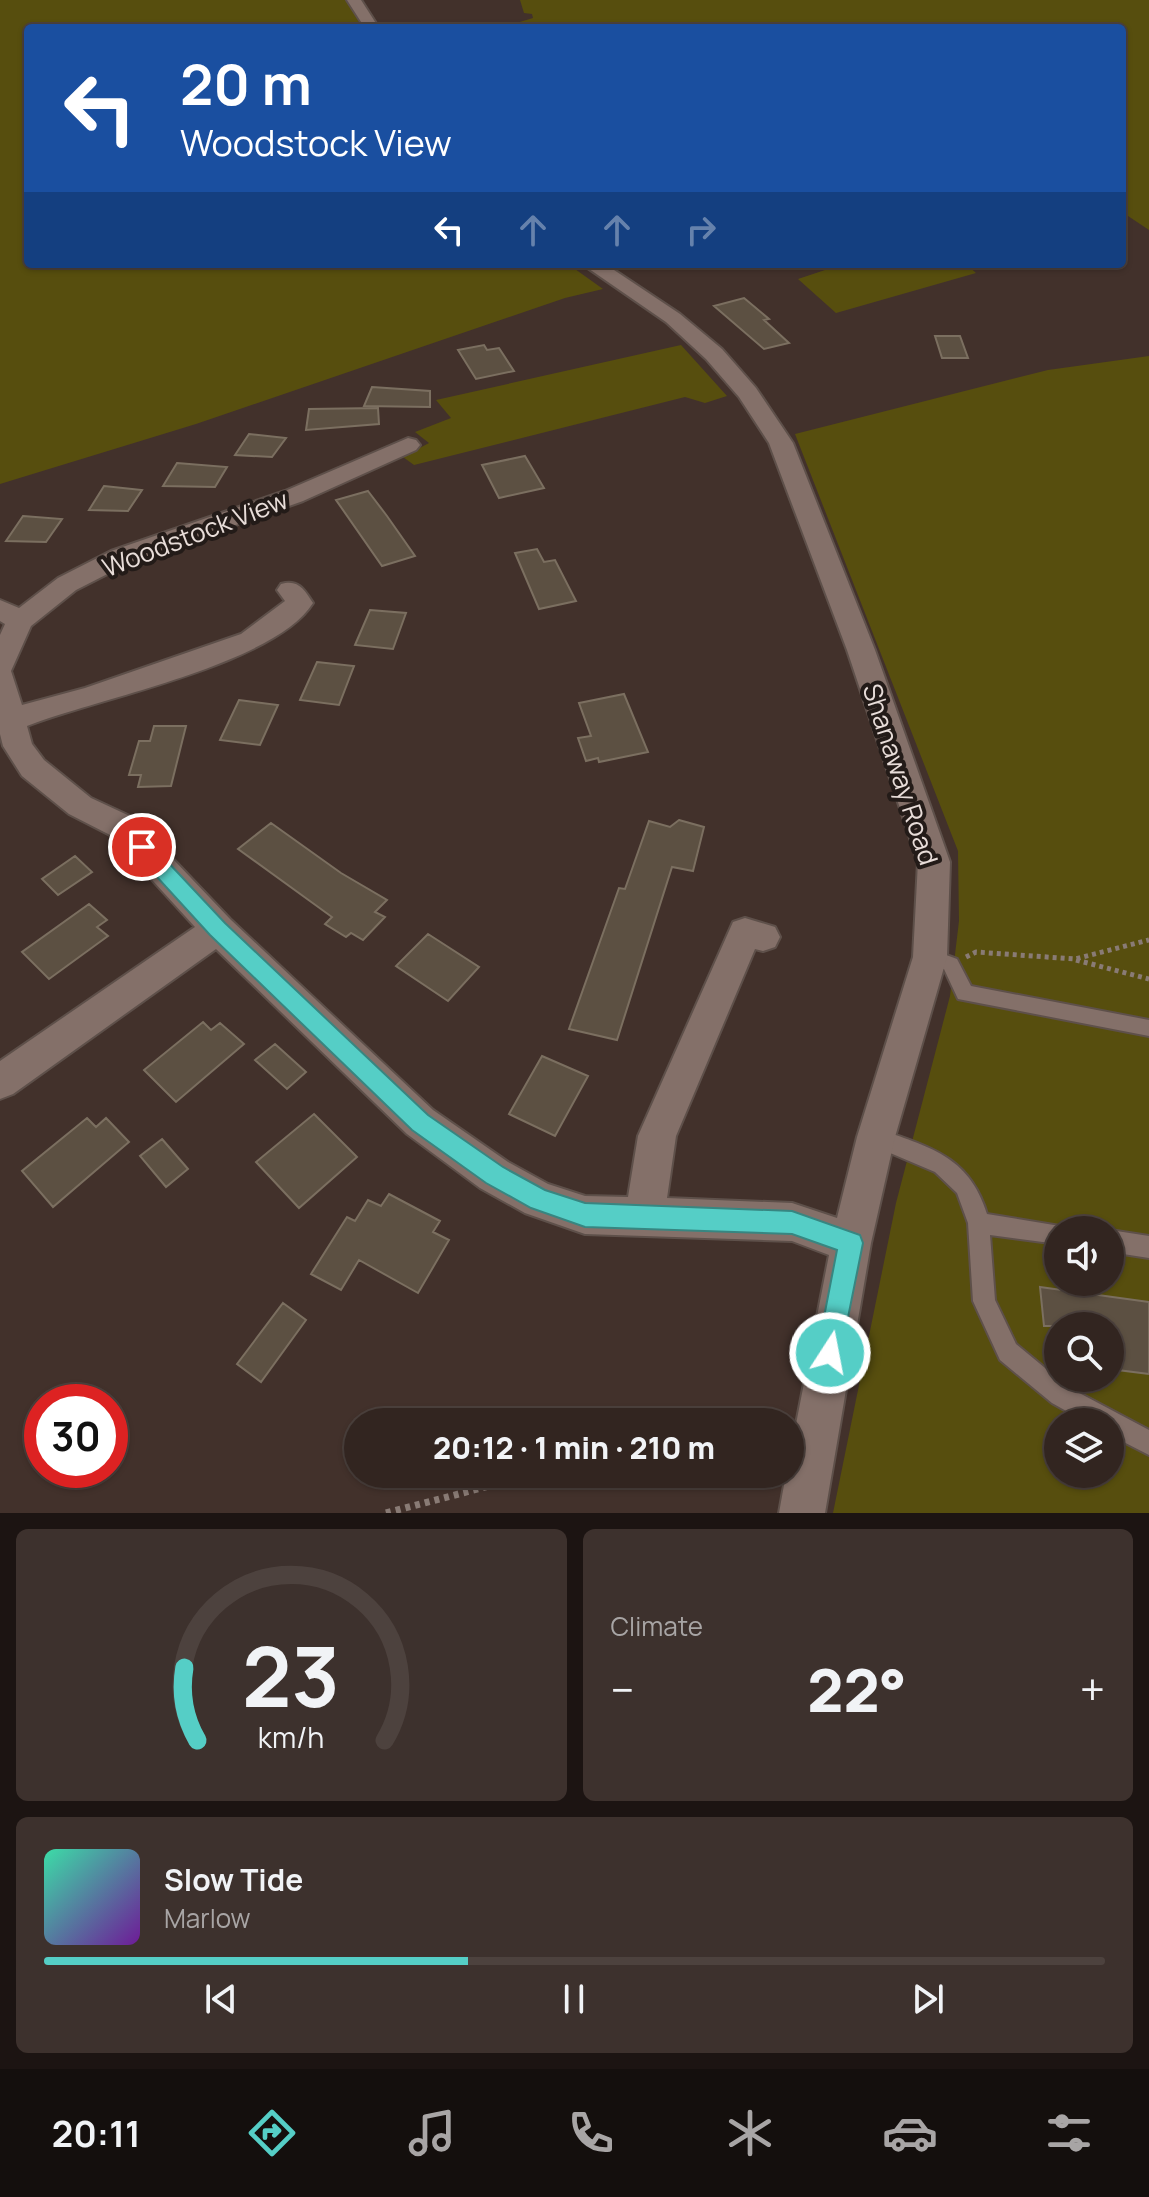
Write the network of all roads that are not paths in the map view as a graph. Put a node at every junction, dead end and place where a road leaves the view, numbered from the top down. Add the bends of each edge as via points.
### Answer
1 (354, 0) edge
2 (369, 24) edge
3 (598, 268) edge
4 (408, 445) dead end
5 (290, 590) dead end
6 (10, 615) edge
7 (0, 666) edge
8 (0, 676) edge
9 (11, 721) junction
10 (218, 929) junction
11 (763, 937) dead end
12 (940, 960) junction
13 (1149, 1028) edge
14 (0, 1082) edge
15 (876, 1137) junction
16 (645, 1217) junction
17 (979, 1223) junction
18 (1044, 1232) edge
19 (851, 1243) junction
20 (1124, 1243) edge
21 (1149, 1247) edge
22 (1149, 1443) edge
23 (802, 1513) edge

1 - 2 street
3 - 12 street, Shanaway Road via 673,318 714,354 781,443 861,650 934,862
4 - 6 street, Woodstock View via 386,464 120,557
5 - 9 street via 300,603 251,641
6 - 7 street, Woodstock View
8 - 9 street
9 - 10 street via 18,746 33,768 80,806 123,827
10 - 14 street
10 - 16 street via 420,1122 494,1175 539,1200 585,1215
11 - 16 street via 745,932 657,1136
12 - 13 lane via 965,993
12 - 15 street, Shanaway Road
15 - 17 lane via 956,1173 974,1197
15 - 19 street, Shanaway Road
16 - 19 street via 792,1222
17 - 18 lane
17 - 22 lane via 984,1301 1008,1352 1060,1395
19 - 23 street, Shanaway Road
20 - 21 lane

